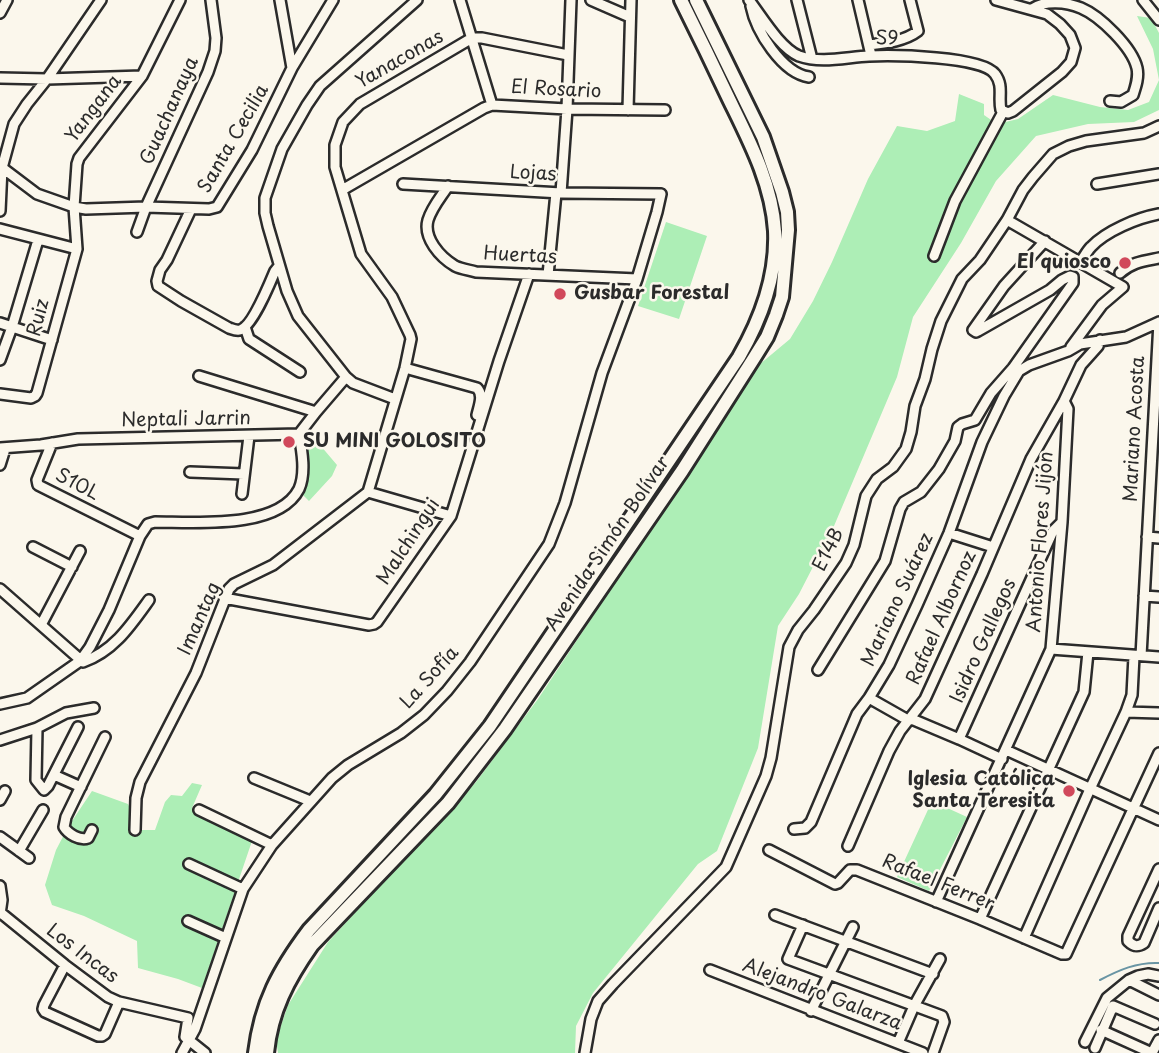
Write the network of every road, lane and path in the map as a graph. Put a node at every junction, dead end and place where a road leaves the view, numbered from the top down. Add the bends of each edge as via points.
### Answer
1 (7, 0) edge
2 (101, 0) edge
3 (180, 0) edge
4 (211, 0) edge
5 (280, 0) edge
6 (334, 0) edge
7 (417, 0) edge
8 (460, 0) edge
9 (571, 0) edge
10 (591, 0) edge
11 (631, 0) edge
12 (681, 0) edge
13 (696, 0) edge
14 (750, 0) edge
15 (797, 0) edge
16 (858, 0) edge
17 (910, 0) edge
18 (996, 0) edge
19 (1143, 0) edge
20 (1032, 9) junction
21 (0, 13) edge
22 (630, 17) junction
23 (1159, 20) edge
24 (472, 38) junction
25 (869, 45) junction
26 (568, 55) junction
27 (872, 56) junction
28 (811, 59) junction
29 (292, 68) junction
30 (142, 76) junction
31 (809, 77) dead end
32 (0, 78) edge
33 (47, 79) junction
34 (1110, 102) dead end
35 (492, 105) junction
36 (567, 109) junction
37 (628, 110) junction
38 (666, 110) dead end
39 (1008, 112) junction
40 (1159, 126) edge
41 (1, 167) edge
42 (1159, 174) edge
43 (402, 184) dead end
44 (1097, 184) dead end
45 (448, 186) junction
46 (342, 190) junction
47 (559, 193) junction
48 (661, 194) joint
49 (74, 207) junction
50 (146, 208) junction
51 (191, 209) junction
52 (0, 211) edge
53 (1159, 214) edge
54 (1007, 220) junction
55 (0, 229) edge
56 (137, 232) dead end
57 (38, 240) junction
58 (1045, 240) junction
59 (77, 249) junction
60 (934, 256) dead end
61 (1159, 258) edge
62 (1081, 261) junction
63 (279, 267) junction
64 (1120, 272) dead end
65 (528, 274) junction
66 (548, 275) junction
67 (637, 279) junction
68 (1159, 322) edge
69 (0, 323) edge
70 (12, 327) junction
71 (245, 327) junction
72 (52, 340) junction
73 (1100, 340) junction
74 (1068, 351) junction
75 (0, 360) edge
76 (405, 368) junction
77 (1016, 370) junction
78 (300, 372) dead end
79 (199, 376) dead end
80 (346, 377) junction
81 (0, 394) edge
82 (396, 399) junction
83 (1064, 401) junction
84 (316, 412) junction
85 (479, 426) junction
86 (299, 435) junction
87 (249, 436) junction
88 (52, 443) junction
89 (1155, 443) edge
90 (3, 448) edge
91 (0, 465) edge
92 (1155, 471) edge
93 (190, 472) dead end
94 (244, 474) junction
95 (368, 492) junction
96 (243, 494) dead end
97 (451, 516) junction
98 (1062, 522) junction
99 (949, 533) junction
100 (140, 536) junction
101 (1147, 537) junction
102 (1159, 538) edge
103 (33, 547) dead end
104 (993, 547) junction
105 (80, 551) dead end
106 (72, 567) junction
107 (0, 589) edge
108 (1144, 596) junction
109 (1159, 597) edge
110 (225, 598) junction
111 (149, 600) dead end
112 (41, 625) junction
113 (1051, 649) junction
114 (1088, 652) junction
115 (1138, 656) junction
116 (1159, 657) edge
117 (80, 661) junction
118 (818, 670) dead end
119 (869, 698) junction
120 (0, 704) edge
121 (94, 708) dead end
122 (1126, 712) junction
123 (1159, 713) edge
124 (910, 720) junction
125 (78, 727) dead end
126 (37, 728) junction
127 (105, 737) dead end
128 (958, 739) junction
129 (0, 740) edge
130 (1159, 753) edge
131 (1004, 755) junction
132 (1048, 770) junction
133 (54, 775) junction
134 (254, 778) dead end
135 (81, 787) junction
136 (1090, 789) junction
137 (5, 791) dead end
138 (0, 800) edge
139 (310, 801) junction
140 (1133, 808) junction
141 (43, 810) dead end
142 (199, 810) dead end
143 (1159, 820) edge
144 (794, 829) dead end
145 (92, 830) dead end
146 (135, 830) dead end
147 (0, 837) edge
148 (272, 845) junction
149 (848, 846) dead end
150 (769, 850) dead end
151 (19, 851) junction
152 (29, 858) dead end
153 (189, 864) dead end
154 (1159, 869) edge
155 (0, 886) edge
156 (243, 889) junction
157 (936, 902) junction
158 (1159, 908) edge
159 (0, 914) edge
160 (775, 915) dead end
161 (980, 919) junction
162 (188, 921) dead end
163 (803, 925) junction
164 (853, 927) dead end
165 (226, 938) junction
166 (1024, 938) junction
167 (846, 942) junction
168 (940, 959) dead end
169 (65, 965) junction
170 (709, 970) dead end
171 (933, 974) junction
172 (828, 975) junction
173 (1159, 976) edge
174 (1129, 980) junction
175 (1159, 995) edge
176 (120, 1002) junction
177 (914, 1006) junction
178 (811, 1011) junction
179 (1155, 1024) dead end
180 (1101, 1030) junction
181 (190, 1040) junction
182 (1159, 1040) edge
183 (1085, 1042) dead end
184 (898, 1043) junction
185 (1095, 1048) dead end
186 (181, 1053) edge
187 (205, 1053) edge
188 (255, 1053) edge
189 (267, 1053) edge
190 (585, 1053) edge
191 (922, 1053) edge
192 (933, 1053) edge
193 (1152, 1053) edge

1 - 21 street
2 - 33 street
3 - 30 street, Yangana
4 - 50 street, Guachanaya via 215,51
5 - 29 street
6 - 29 street, Santa Cecilia
7 - 63 street via 320,86 282,149 265,198
8 - 24 street
9 - 26 street
10 - 22 street
11 - 22 street
12 - 188 highway, Avenida Simón Bolívar via 749,140 769,193 774,256 761,315 725,379 491,726 435,795 293,951 266,1002
13 - 189 highway, Avenida Simón Bolívar via 763,137 782,192 788,230 776,315 767,337 682,471 505,729 448,803 300,962 276,1008
14 - 28 street via 783,45
14 - 31 street via 769,46 791,69
15 - 28 street
16 - 25 street
17 - 25 street via 918,31 896,41
18 - 20 street
19 - 23 street
20 - 34 street via 1060,3 1080,8 1116,35 1137,66 1138,81 1133,95
20 - 39 street via 1047,14 1070,35 1074,48 1071,62
22 - 37 street
24 - 26 street, Yanaconas
24 - 35 street
24 - 46 street, Yanaconas via 360,104 343,122 335,145
25 - 27 street
26 - 36 street
27 - 28 street, S9
27 - 39 street, S9 via 976,63 996,75 1001,110
29 - 51 street, Santa Cecilia via 216,208
30 - 33 street
30 - 49 street, Yangana via 79,158
32 - 33 street
33 - 41 street via 14,124
35 - 36 street, El Rosario
35 - 46 street, El Rosario
36 - 37 street, El Rosario
36 - 47 street
37 - 38 street, El Rosario
39 - 60 street via 955,201
40 - 54 street, E14B via 1144,133 1086,141 1053,154 1023,190
41 - 49 street, Santa Cecilia via 37,194
41 - 52 street
42 - 44 street
43 - 45 street, Lojas
45 - 47 street, Lojas
45 - 65 street, Huertas via 428,220 430,239 440,255 466,269
46 - 76 street, Yanaconas via 361,254 392,297 410,335
47 - 48 street, Lojas
47 - 66 street
48 - 67 street, La Sofía
49 - 50 street, Santa Cecilia
49 - 59 street, Yangana
50 - 51 street, Santa Cecilia
50 - 56 street, Guachanaya
51 - 71 street via 160,270 158,286 229,328
53 - 62 street via 1117,229 1091,246
54 - 58 street
54 - 190 street, E14B via 962,279 942,321 906,449 866,496 846,563 789,647 766,776 726,867 598,1001
55 - 57 street
57 - 59 street
57 - 70 street
58 - 62 street
58 - 77 street, Mariano Suárez via 973,328 978,331 1073,277
59 - 72 street, Ruiz
61 - 64 street via 1135,262
62 - 74 street via 1123,287 1102,305
63 - 71 street
63 - 80 street via 298,316
65 - 66 street, Huertas
65 - 85 street, Malchingui
66 - 67 street, Huertas
67 - 139 street, La Sofía via 602,373 549,544 447,691 424,715 348,765
68 - 73 street via 1126,337
68 - 89 street, Mariano Acosta
69 - 70 street
70 - 72 street
70 - 75 street
71 - 78 street via 249,339
72 - 81 street, Ruiz via 35,396
73 - 74 street
73 - 83 street, Antonio Flores Jijón via 1081,365
74 - 77 street
76 - 82 street, Yanaconas
76 - 85 street via 477,388 481,396
77 - 99 street, Mariano Suárez via 982,442
77 - 118 street via 991,393 975,420 958,427 955,441 930,482 904,502 885,561
79 - 84 street
80 - 82 street
80 - 84 street
82 - 95 street
83 - 98 street, Antonio Flores Jijón via 1068,410
83 - 104 street, Rafael Albornoz via 1031,459
84 - 86 street
85 - 97 street, Malchingui
86 - 87 street, Neptali Jarrin
86 - 100 street via 302,475 293,497 283,505 235,522 150,523
87 - 88 street, Neptali Jarrin
87 - 94 street
88 - 90 street, Neptali Jarrin
88 - 100 street, S10L via 38,485
89 - 92 street, Mariano Acosta
90 - 91 street
92 - 101 street, Mariano Acosta
93 - 94 street
94 - 96 street
95 - 97 street
95 - 110 street, Imantag via 273,565 234,584
97 - 110 street, Malchingui via 373,624
98 - 113 street, Antonio Flores Jijón
98 - 128 street, Isidro Gallegos via 1053,531
99 - 104 street
99 - 119 street, Mariano Suárez via 889,666
100 - 117 street via 109,610
101 - 102 street
101 - 108 street, Mariano Acosta
103 - 106 street
104 - 124 street, Rafael Albornoz via 925,699
105 - 106 street
106 - 112 street
107 - 112 street
108 - 109 street
108 - 115 street, Mariano Acosta
110 - 146 street, Imantag via 196,673 140,782
111 - 117 street via 113,645
112 - 117 street
113 - 114 street
113 - 131 street, Antonio Flores Jijón
114 - 115 street
114 - 132 street via 1084,692
115 - 116 street
115 - 122 street, Mariano Acosta
117 - 120 street via 27,698
119 - 124 street
119 - 144 street, Mariano Suárez via 857,714 811,822
121 - 126 street via 66,713
122 - 123 street
122 - 136 street, Mariano Acosta
124 - 128 street
124 - 149 street, Rafael Albornoz via 889,751
125 - 133 street
126 - 129 street
126 - 133 street via 36,780 44,790
127 - 135 street
128 - 131 street
130 - 140 street
131 - 132 street
131 - 157 street, Antonio Flores Jijón
132 - 136 street
132 - 161 street
133 - 135 street
134 - 139 street
135 - 145 street via 64,827 83,839
136 - 140 street
136 - 166 street, Mariano Acosta
137 - 138 street
139 - 148 street, La Sofía
140 - 143 street
140 - 166 street, Rafael Ferrer via 1066,954
141 - 151 street
142 - 148 street
147 - 151 street
148 - 156 street, La Sofía
150 - 157 street, Rafael Ferrer via 835,884 854,869
151 - 152 street
153 - 156 street
154 - 158 street via 1128,936 1132,945 1144,943
155 - 159 street
156 - 165 street, La Sofía
157 - 161 street, Rafael Ferrer
159 - 169 street, Los Incas
160 - 163 street
161 - 166 street, Rafael Ferrer
162 - 165 street
163 - 167 street
163 - 172 street via 788,959
164 - 167 street
165 - 181 street, La Sofía
167 - 171 street
167 - 172 street
168 - 171 street
169 - 176 street, Los Incas
169 - 176 street via 44,1005 45,1013 102,1036
170 - 178 street, Alejandro Galarza
171 - 177 street
172 - 177 street
172 - 178 street
173 - 174 street
174 - 175 street
174 - 183 street via 1107,998
176 - 181 street, Los Incas via 185,1016 185,1037
177 - 184 street
177 - 192 street via 944,1019
178 - 184 street, Alejandro Galarza
179 - 180 street via 1113,1006
180 - 185 street
180 - 193 street
181 - 186 street, La Sofía
181 - 187 street, Los Incas
182 - 193 street
184 - 191 street, Alejandro Galarza

